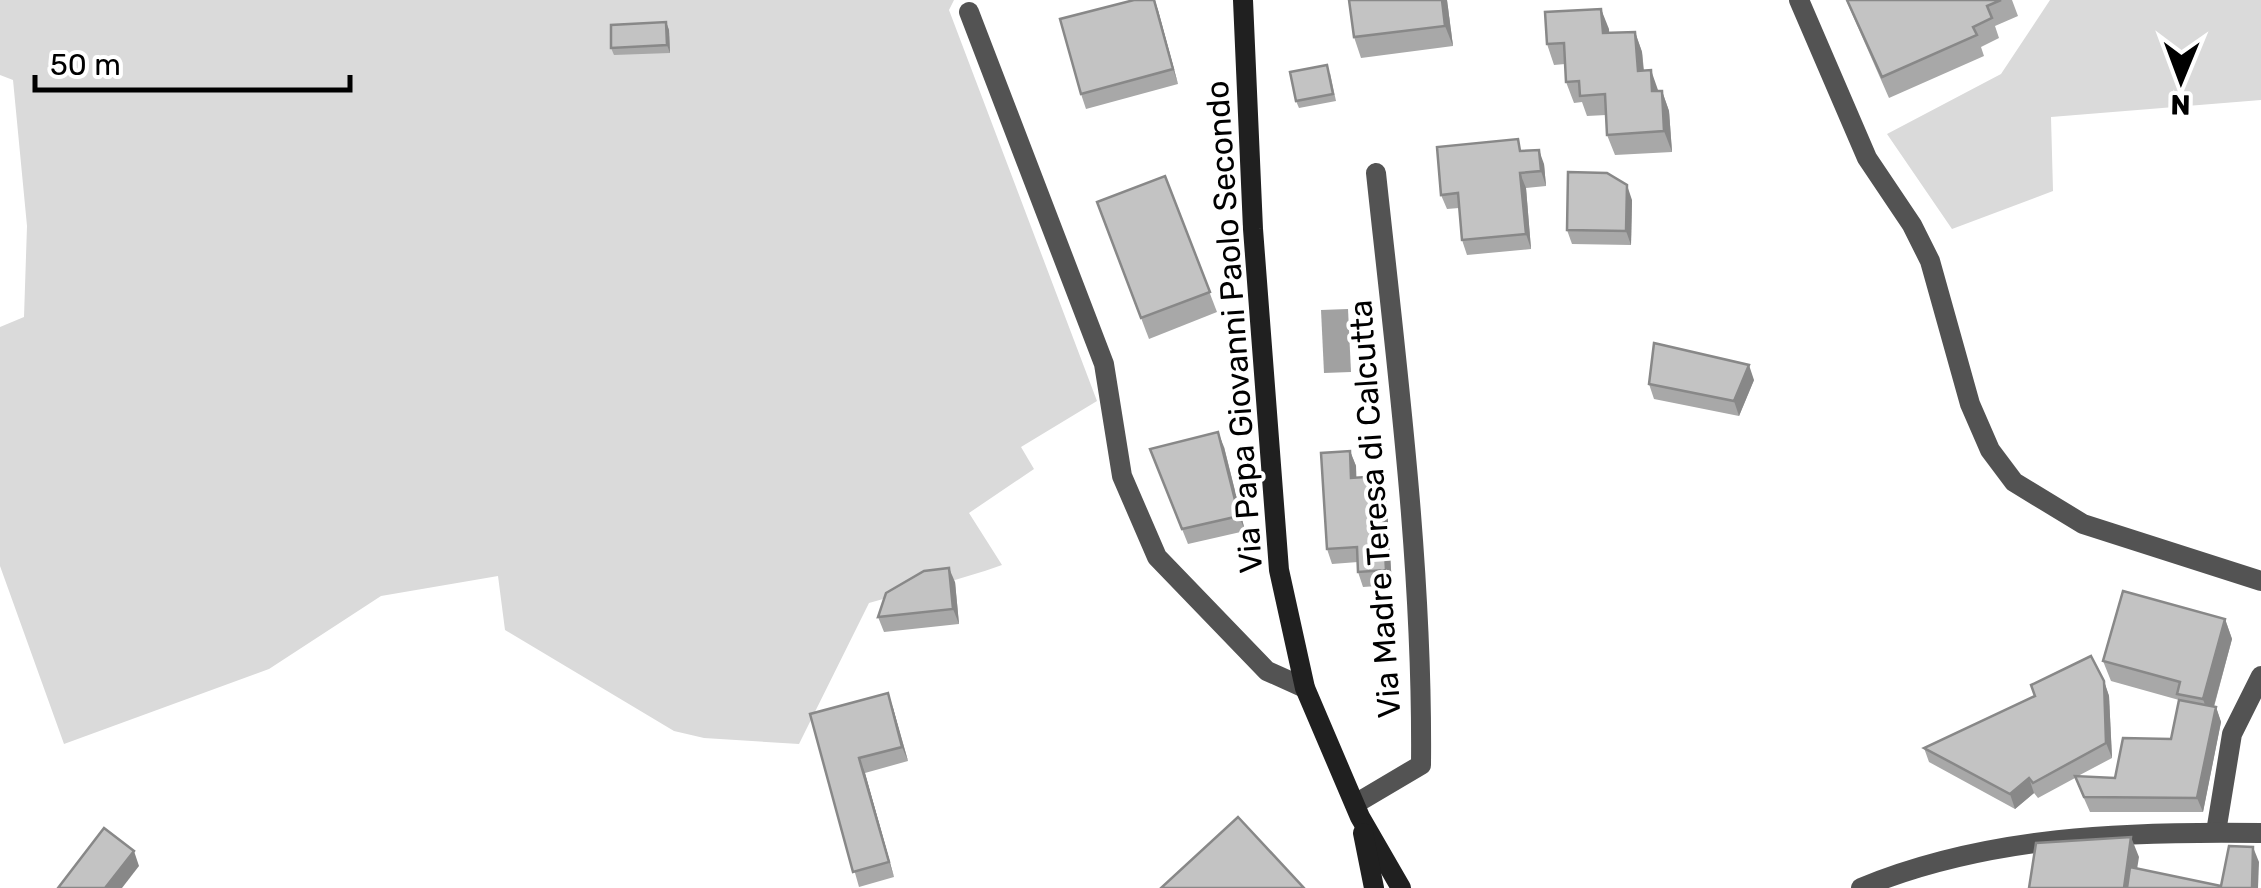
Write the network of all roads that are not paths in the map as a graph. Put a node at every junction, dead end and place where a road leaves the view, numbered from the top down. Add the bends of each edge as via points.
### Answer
1 (1243, 0) edge
2 (1799, 0) edge
3 (969, 12) dead end
4 (1376, 172) dead end
5 (2261, 581) edge
6 (2261, 676) edge
7 (1305, 688) junction
8 (1358, 810) junction
9 (2216, 832) junction
10 (2261, 833) edge
11 (1374, 888) edge
12 (1401, 888) edge
13 (1861, 888) edge

1 - 7 main road, Via Papa Giovanni Paolo Secondo via 1273,521
2 - 5 street via 1867,158 1930,261 1970,404 1990,450 2014,482 2083,524
3 - 7 street via 1104,364 1122,476 1157,557 1267,671
4 - 8 street, Via Madre Teresa di Calcutta via 1422,660 1421,765
6 - 9 street via 2232,734
7 - 8 main road, Via Papa Giovanni Paolo Secondo
8 - 11 main road
8 - 12 main road
9 - 10 street
9 - 13 street via 2008,846

